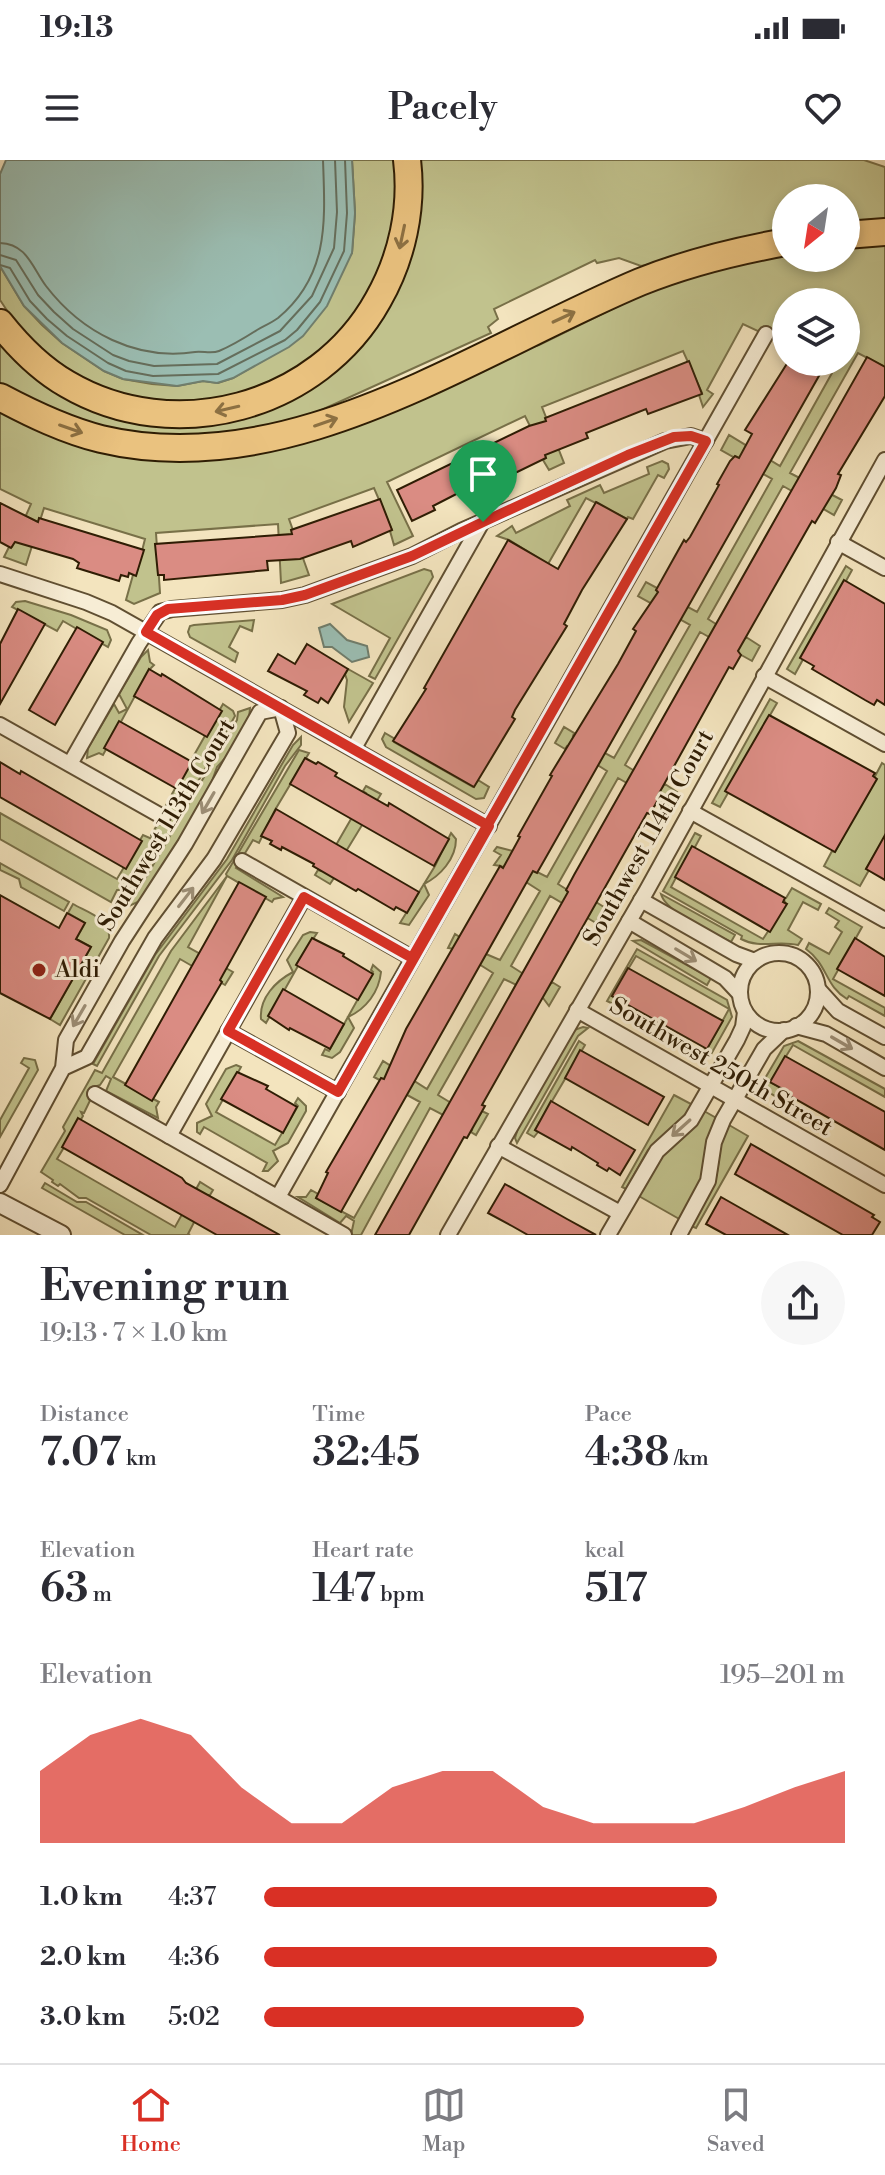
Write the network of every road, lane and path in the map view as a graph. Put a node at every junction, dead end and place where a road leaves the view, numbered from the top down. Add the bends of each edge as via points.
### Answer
1 (407, 160) edge
2 (885, 232) edge
3 (860, 234) edge
4 (772, 245) edge
5 (0, 323) edge
6 (766, 334) dead end
7 (0, 397) edge
8 (706, 441) junction
9 (885, 460) edge
10 (483, 522) junction
11 (838, 542) junction
12 (885, 568) edge
13 (1, 576) edge
14 (146, 632) junction
15 (764, 676) junction
16 (281, 708) junction
17 (0, 725) edge
18 (885, 744) edge
19 (354, 748) junction
20 (70, 764) junction
21 (690, 811) junction
22 (163, 817) dead end
23 (489, 826) junction
24 (242, 861) dead end
25 (304, 897) junction
26 (641, 900) junction
27 (885, 920) edge
28 (629, 921) junction
29 (412, 958) junction
30 (755, 961) junction
31 (818, 989) junction
32 (740, 994) junction
33 (577, 1010) junction
34 (745, 1012) junction
35 (790, 1028) junction
36 (228, 1031) junction
37 (885, 1037) edge
38 (63, 1068) junction
39 (885, 1068) edge
40 (710, 1086) junction
41 (338, 1092) junction
42 (95, 1094) dead end
43 (735, 1100) junction
44 (169, 1136) junction
45 (498, 1146) junction
46 (0, 1185) edge
47 (885, 1185) edge
48 (278, 1197) junction
49 (0, 1203) edge
50 (620, 1213) junction
51 (61, 1235) edge
52 (344, 1235) edge
53 (448, 1235) edge
54 (608, 1235) edge
55 (679, 1235) edge

1 -> 5 highway via 404,233 383,292 340,351 277,393 219,412 132,409 66,383 27,353
2 - 3 highway
7 -> 4 highway via 75,431 136,445 199,447 272,438 367,407 641,282 717,256
6 - 8 street
8 - 10 street via 674,437
8 - 23 street
9 - 11 street, Southwest 114th Court
10 - 14 street via 412,556 305,595 168,609
10 - 19 street
11 - 12 street
11 - 15 street, Southwest 114th Court
13 - 14 street via 99,607
14 - 16 street
14 - 20 street
15 - 18 street
15 - 21 street, Southwest 114th Court
16 - 19 street
16 -> 38 street, Southwest 113th Court via 260,712 66,1040
38 -> 16 street, Southwest 113th Court via 87,1057 155,938 214,859 288,733
17 - 20 street
19 - 23 street
20 - 22 street
21 - 26 street, Southwest 114th Court
21 - 27 street
23 - 29 street
24 - 25 street
25 - 29 street
25 - 36 street
26 - 28 street, Southwest 114th Court
26 - 30 street
28 -> 32 street via 725,978
28 - 33 street, Southwest 114th Court
29 - 41 street
30 - 31 street via 772,953 791,955 808,966
30 - 32 street via 743,976
31 - 35 street via 812,1013
31 - 37 street via 838,1011
32 - 34 street
33 - 40 street, Southwest 250th Street
33 - 45 street, Southwest 114th Court
34 - 35 street via 759,1025
34 - 40 street via 743,1027
35 -> 39 street via 826,1034
35 - 43 street via 764,1049
36 - 41 street
36 - 44 street
38 - 46 street, Southwest 113th Court
40 - 43 street, Southwest 250th Street
40 -> 50 street via 689,1122 657,1151
41 - 48 street
42 - 44 street
43 - 47 street, Southwest 250th Street
43 - 55 street via 714,1142 708,1181
44 - 48 street
45 - 50 street
45 - 53 street, Southwest 114th Court
48 - 52 street
49 - 51 street
50 - 54 street

